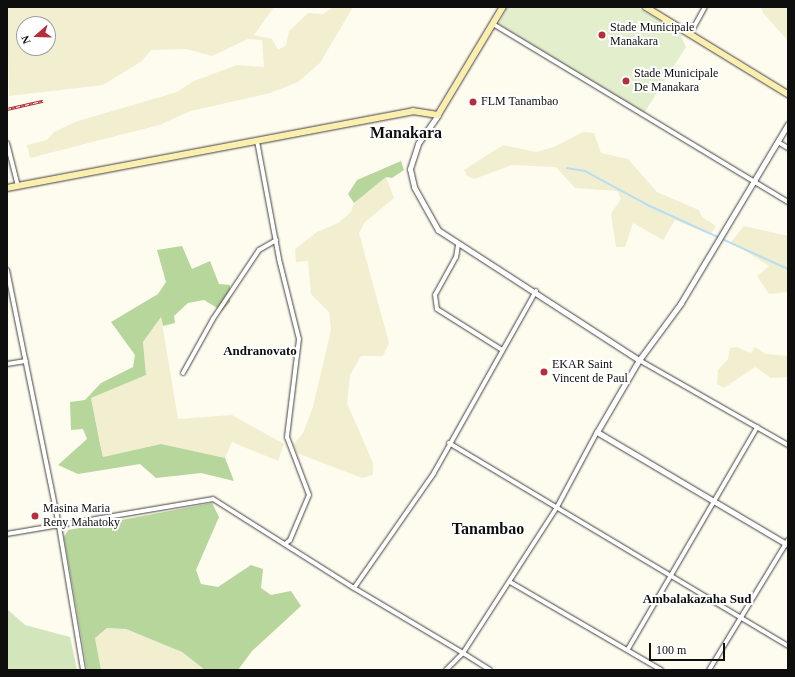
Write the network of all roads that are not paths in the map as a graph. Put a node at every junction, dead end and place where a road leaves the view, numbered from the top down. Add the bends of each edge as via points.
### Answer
1 (503, 7) edge
2 (646, 7) edge
3 (705, 7) edge
4 (493, 24) junction
5 (690, 34) junction
6 (788, 94) edge
7 (438, 115) junction
8 (788, 124) edge
9 (257, 141) junction
10 (7, 142) edge
11 (778, 142) junction
12 (788, 148) edge
13 (754, 182) junction
14 (18, 186) junction
15 (7, 188) edge
16 (788, 202) edge
17 (276, 240) junction
18 (458, 245) junction
19 (7, 270) edge
20 (536, 291) junction
21 (502, 350) junction
22 (638, 360) junction
23 (26, 361) junction
24 (7, 364) edge
25 (183, 373) dead end
26 (757, 426) junction
27 (597, 432) junction
28 (449, 443) junction
29 (788, 445) edge
30 (714, 500) junction
31 (557, 508) junction
32 (59, 526) junction
33 (7, 534) edge
34 (787, 543) edge
35 (285, 544) junction
36 (671, 577) junction
37 (510, 582) junction
38 (354, 588) junction
39 (740, 617) junction
40 (788, 646) edge
41 (628, 649) junction
42 (464, 653) junction
43 (83, 670) edge
44 (446, 670) edge
45 (490, 670) edge
46 (661, 670) edge
47 (709, 670) edge

1 - 4 main road
2 - 5 main road
3 - 5 street
4 - 7 main road
4 - 13 street
5 - 6 main road
7 - 9 main road via 413,111
7 - 18 street via 418,144 410,169 426,212 438,230
8 - 11 street
9 - 14 main road
9 - 17 street
10 - 14 street
11 - 12 street
11 - 13 street
13 - 16 street
13 - 22 street via 681,303
14 - 15 main road
17 - 25 street via 258,250
17 - 35 street via 299,339 287,437 309,495 290,540
18 - 20 street
18 - 21 street via 456,257 436,295 437,308
19 - 23 street
20 - 21 street
20 - 22 street
21 - 28 street
22 - 26 street
22 - 27 street
23 - 24 street
23 - 32 street
26 - 29 street
26 - 30 street
27 - 30 street
27 - 31 street
28 - 31 street
28 - 38 street via 434,473
30 - 34 street
30 - 36 street
31 - 36 street
31 - 37 street
32 - 33 street
32 - 35 street via 213,499
32 - 43 street
34 - 39 street
35 - 38 street
36 - 39 street
36 - 41 street
37 - 41 street
37 - 42 street
38 - 42 street
39 - 40 street
39 - 47 street
41 - 46 street
42 - 44 street
42 - 45 street

